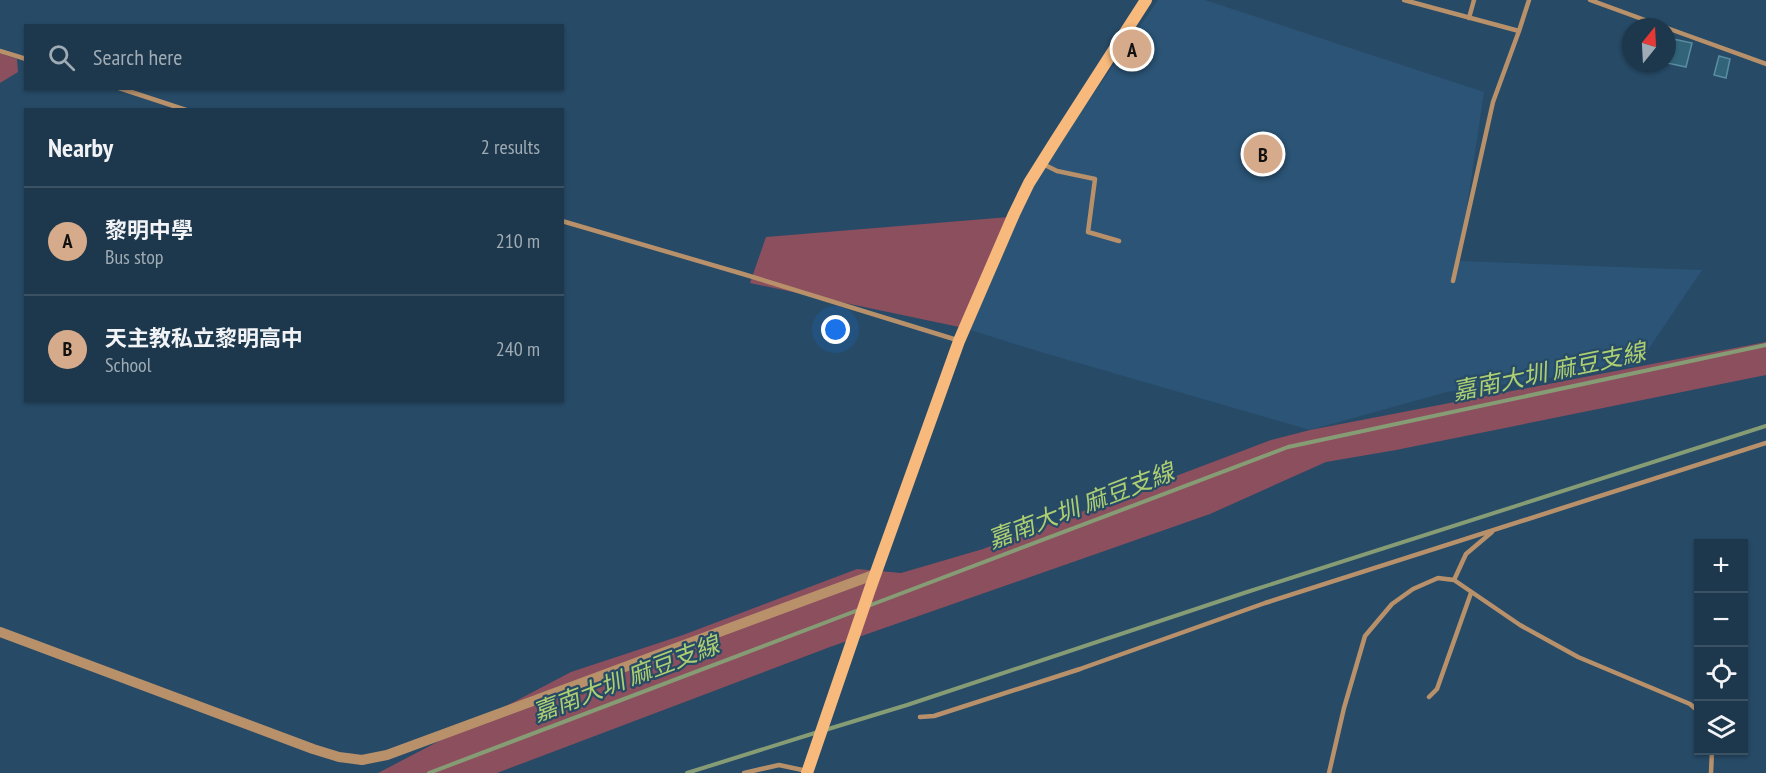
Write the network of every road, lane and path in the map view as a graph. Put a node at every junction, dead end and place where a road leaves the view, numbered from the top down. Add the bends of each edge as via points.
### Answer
1 (1146, 0) edge
2 (1404, 0) edge
3 (1474, 0) edge
4 (1529, 0) edge
5 (1590, 0) edge
6 (1469, 18) junction
7 (1639, 18) edge
8 (1519, 31) junction
9 (1676, 32) edge
10 (0, 51) edge
11 (24, 58) edge
12 (1766, 64) edge
13 (125, 90) edge
14 (180, 108) edge
15 (1041, 163) junction
16 (564, 222) edge
17 (1119, 241) dead end
18 (1453, 281) dead end
19 (959, 341) junction
20 (1766, 443) edge
21 (1494, 530) junction
22 (876, 574) junction
23 (1454, 580) junction
24 (1472, 593) junction
25 (0, 632) edge
26 (1430, 697) dead end
27 (1694, 708) edge
28 (920, 717) dead end
29 (1712, 755) edge
30 (810, 772) edge
31 (744, 773) edge
32 (1329, 773) edge
33 (1711, 773) edge

1 - 15 main road
2 - 6 lane
3 - 6 lane
4 - 8 lane
5 - 7 lane
6 - 8 lane
8 - 18 lane via 1493,102
9 - 12 lane
10 - 11 lane
13 - 14 lane
15 - 17 lane via 1057,171 1095,179 1088,232
15 - 19 main road via 1014,214
16 - 19 lane
19 - 22 main road
20 - 21 lane
21 - 23 lane via 1466,554
21 - 28 lane via 1266,603 1080,669 934,716
22 - 25 street via 387,755 362,760 313,748
22 - 30 main road
23 - 24 lane
23 - 32 lane via 1437,578 1413,589 1392,604 1365,636
24 - 26 lane via 1437,688
24 - 27 lane via 1578,657
29 - 33 lane
30 - 31 lane via 779,765

